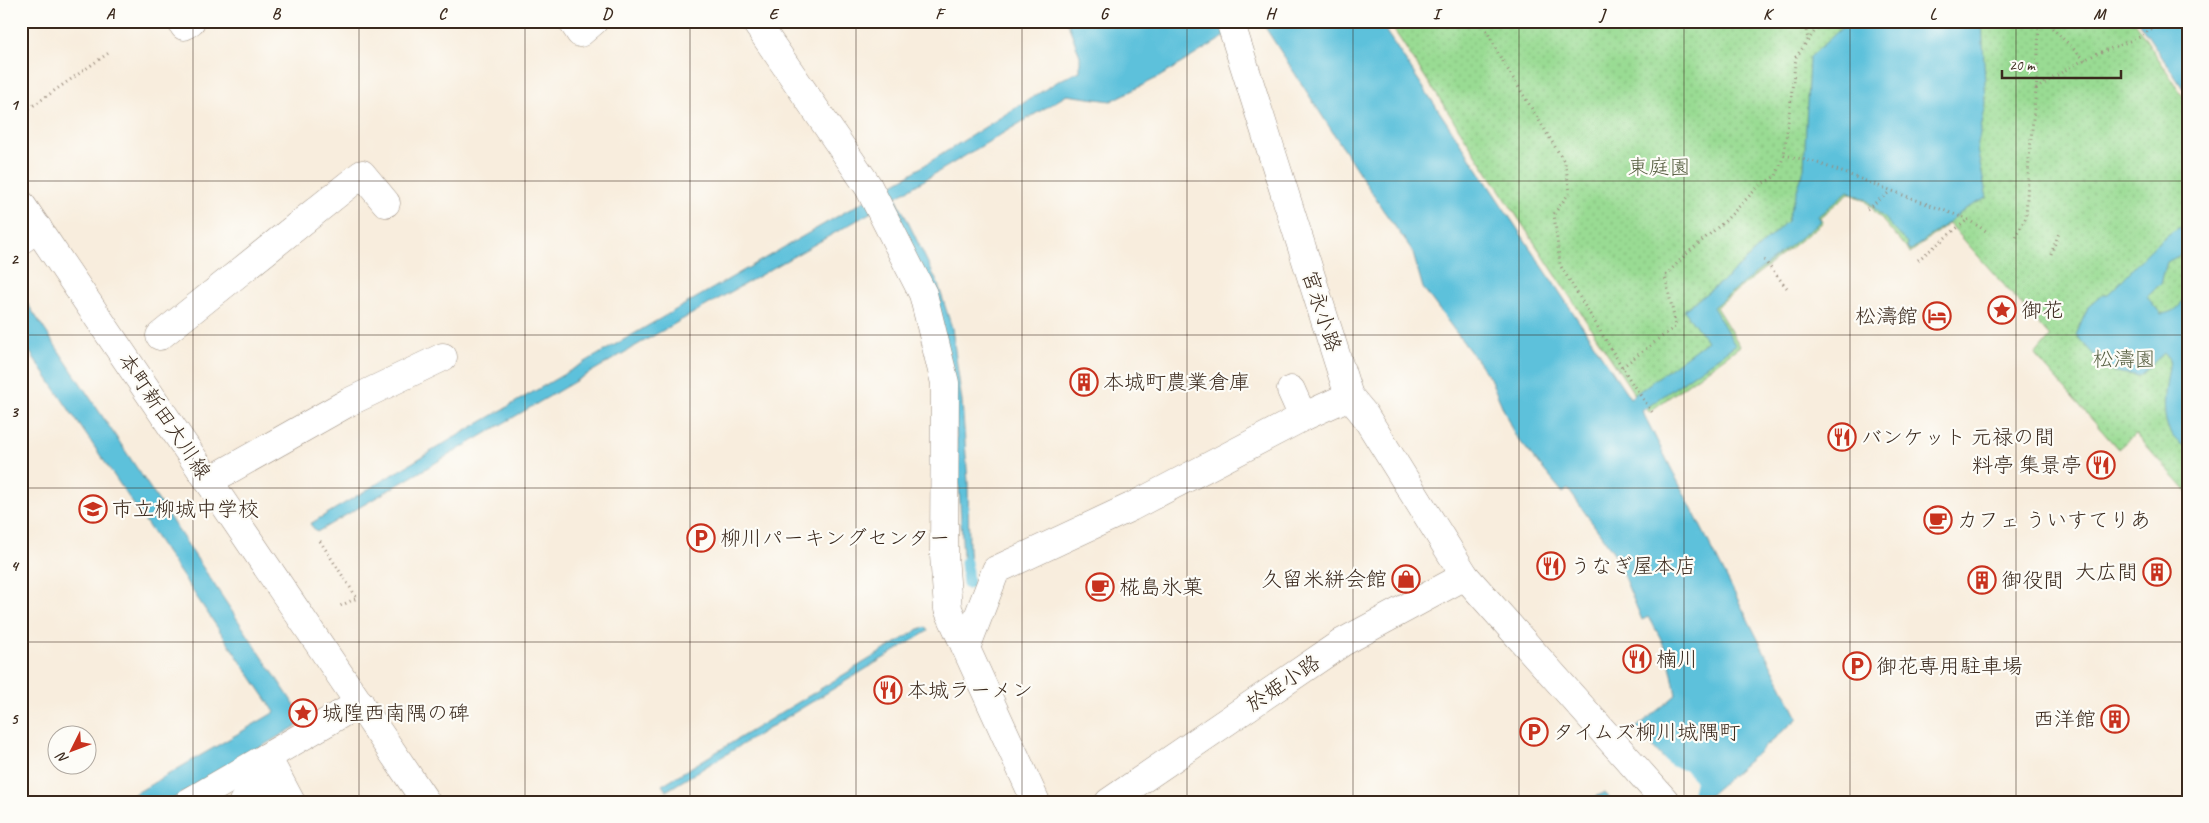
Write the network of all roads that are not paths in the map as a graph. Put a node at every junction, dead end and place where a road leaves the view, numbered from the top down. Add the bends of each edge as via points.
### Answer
1 (181, 21) edge
2 (191, 21) edge
3 (572, 21) edge
4 (594, 21) edge
5 (754, 21) edge
6 (1230, 21) edge
7 (21, 204) edge
8 (386, 204) dead end
9 (30, 234) edge
10 (160, 336) dead end
11 (442, 357) dead end
12 (1291, 390) dead end
13 (1349, 396) junction
14 (1303, 417) junction
15 (209, 481) junction
16 (1465, 576) junction
17 (966, 648) junction
18 (360, 703) junction
19 (271, 766) junction
20 (190, 802) edge
21 (243, 802) edge
22 (291, 802) edge
23 (426, 802) edge
24 (1036, 802) edge
25 (1109, 802) edge
26 (1666, 802) edge

1 - 2 street via 184,26
3 - 4 street via 580,32
5 - 17 street via 868,186 923,294 945,383 944,555 948,609
6 - 13 street, 宮永小路
7 - 9 street, 本町新田大川線
8 - 10 street via 362,174
9 - 15 street, 本町新田大川線
11 - 15 street via 349,402
12 - 14 street
13 - 14 street
13 - 16 street, 宮永小路 via 1364,414
14 - 17 street via 1131,508 996,570
15 - 18 street, 本町新田大川線
16 - 25 street, 於姫小路 via 1343,642
16 - 26 street, 宮永小路
17 - 24 street
18 - 19 street
18 - 23 street, 本町新田大川線
19 - 20 street
19 - 21 street
19 - 22 street

